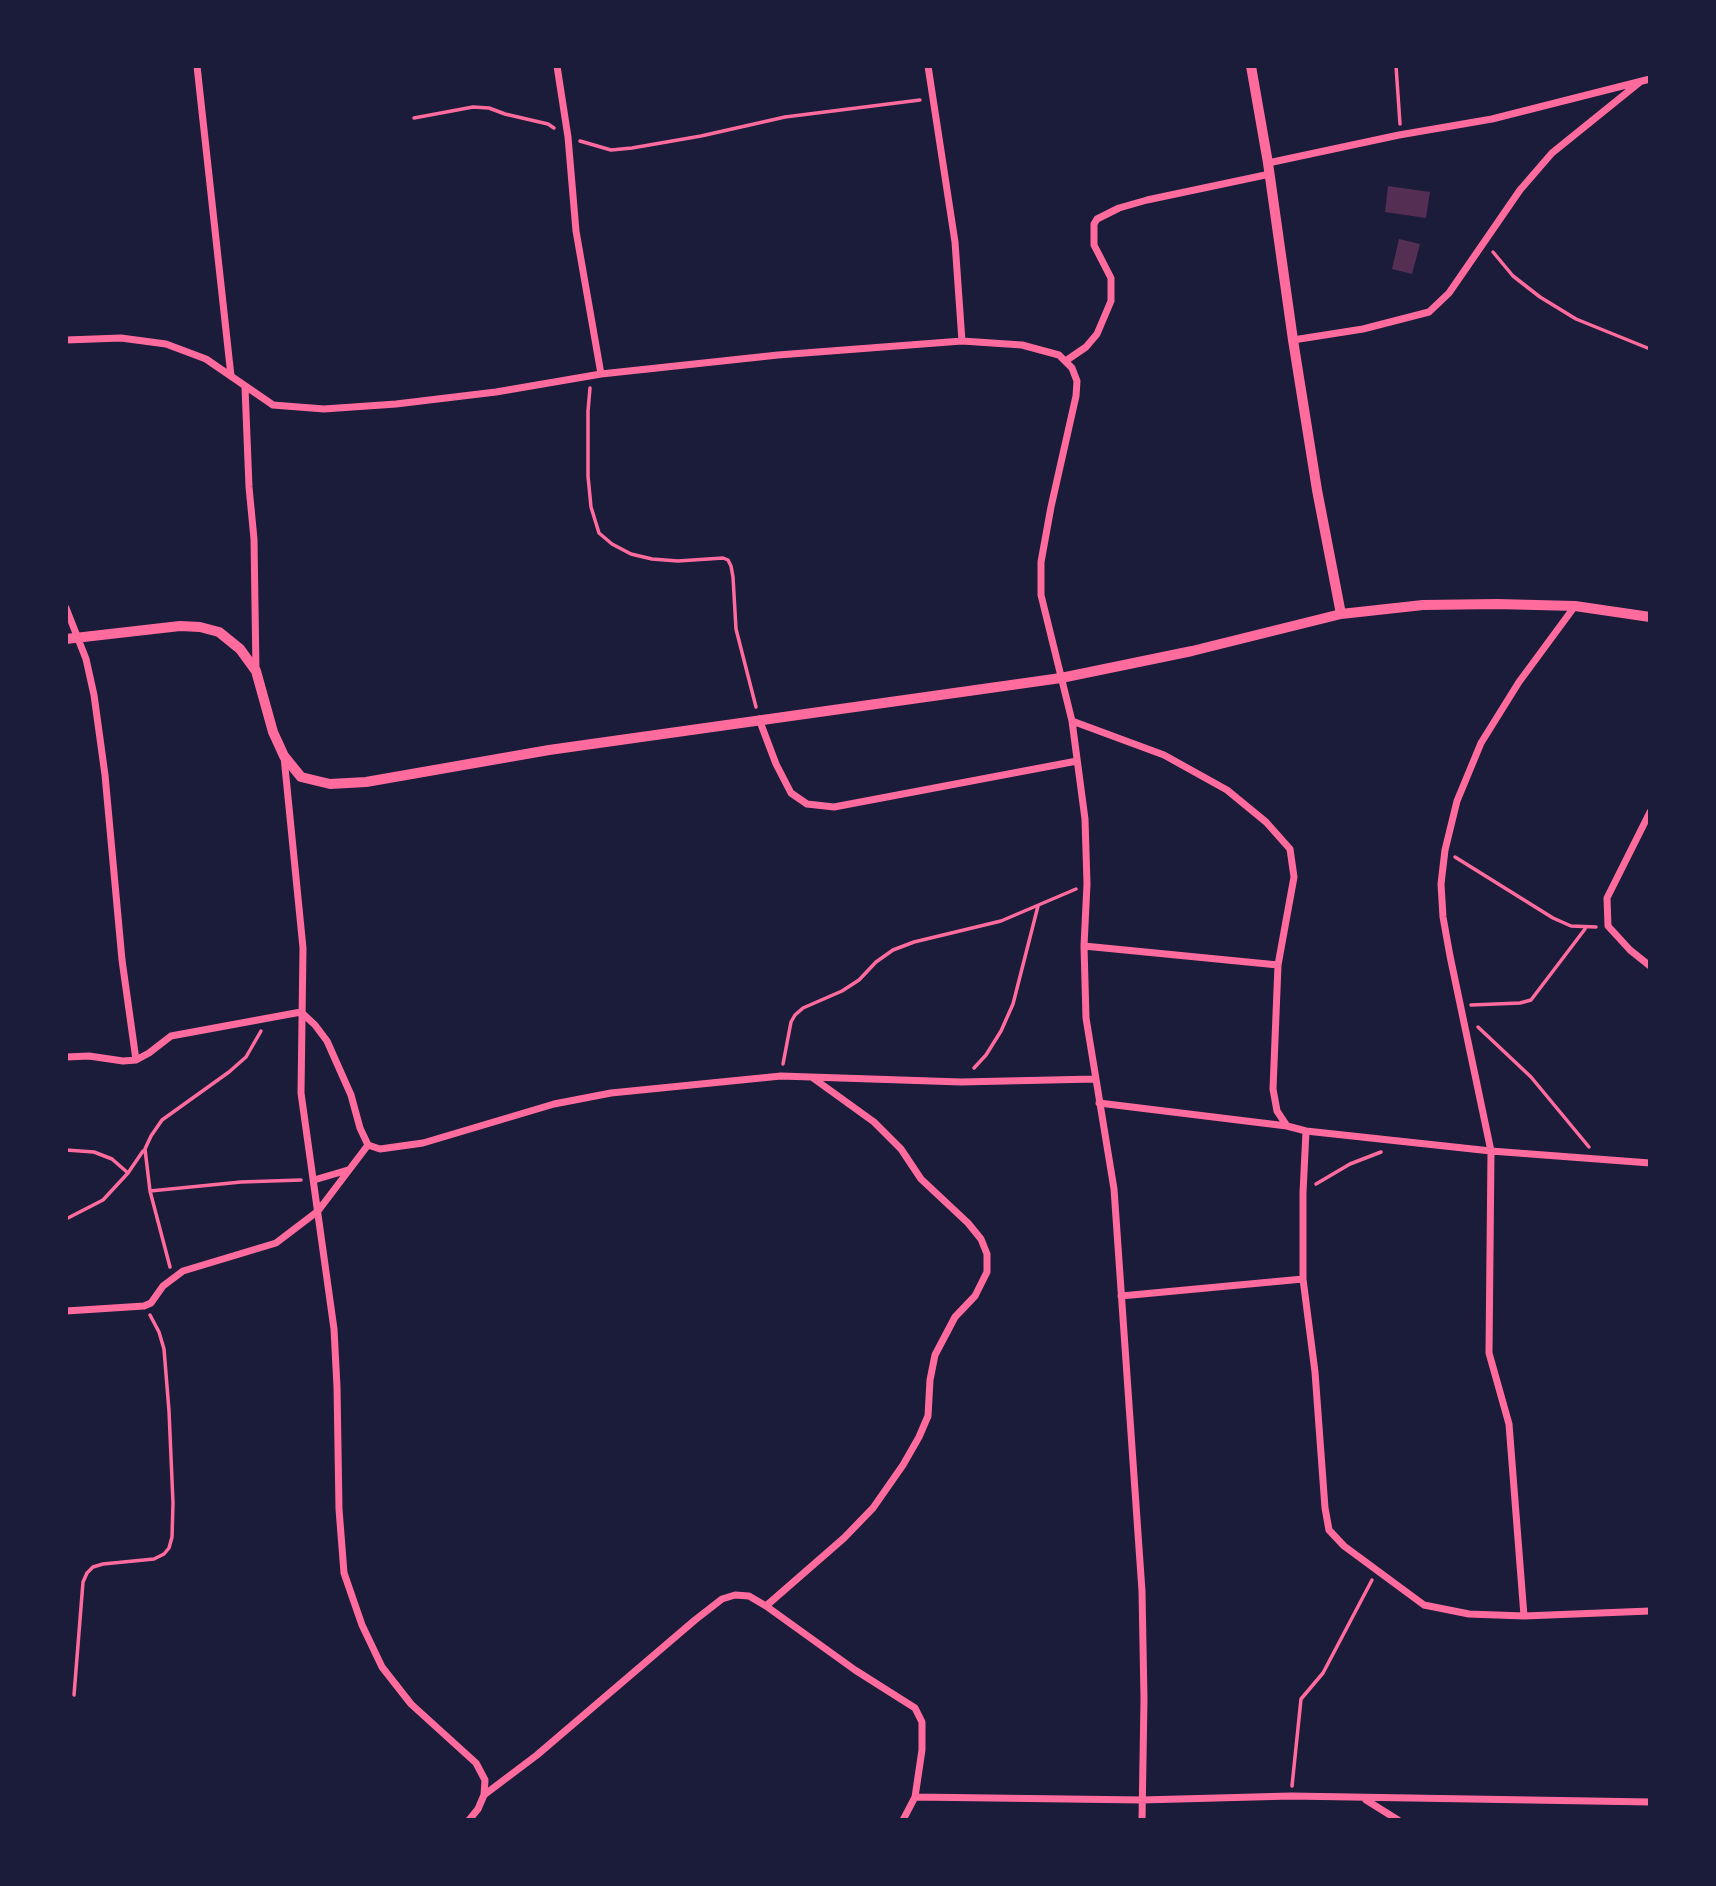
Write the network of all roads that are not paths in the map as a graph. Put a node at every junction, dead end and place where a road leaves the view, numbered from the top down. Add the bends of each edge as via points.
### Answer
1 (197, 66) edge
2 (557, 66) edge
3 (928, 66) edge
4 (1251, 66) edge
5 (1650, 79) edge
6 (1640, 82) junction
7 (1269, 168) junction
8 (66, 340) edge
9 (1293, 340) junction
10 (962, 341) junction
11 (1067, 360) junction
12 (601, 374) junction
13 (231, 376) junction
14 (245, 387) junction
15 (1575, 606) junction
16 (66, 608) edge
17 (1341, 614) junction
18 (1650, 617) edge
19 (79, 638) junction
20 (66, 639) edge
21 (256, 671) junction
22 (1061, 678) junction
23 (759, 719) junction
24 (1072, 721) junction
25 (284, 755) junction
26 (1077, 761) junction
27 (1650, 812) edge
28 (1084, 946) junction
29 (1278, 965) junction
30 (1650, 966) edge
31 (301, 1012) junction
32 (66, 1057) edge
33 (136, 1060) junction
34 (812, 1078) junction
35 (1095, 1079) junction
36 (1099, 1103) junction
37 (1286, 1126) junction
38 (1307, 1131) junction
39 (368, 1145) junction
40 (1491, 1151) junction
41 (1650, 1163) edge
42 (349, 1170) junction
43 (314, 1180) junction
44 (318, 1211) junction
45 (1303, 1279) junction
46 (1121, 1296) junction
47 (66, 1311) edge
48 (766, 1606) junction
49 (1650, 1611) edge
50 (1524, 1616) junction
51 (484, 1795) junction
52 (915, 1797) junction
53 (1362, 1798) junction
54 (1142, 1800) junction
55 (1650, 1802) edge
56 (469, 1819) edge
57 (903, 1819) edge
58 (1142, 1819) edge
59 (1398, 1819) edge

1 - 13 street
2 - 12 street via 576,232
3 - 10 street via 955,242
4 - 7 street
5 - 6 street
6 - 7 street
6 - 9 street via 1552,153 1520,190 1449,293 1429,312
7 - 9 street
7 - 11 street via 1119,208 1097,219 1094,245 1111,278 1111,301 1097,334
8 - 13 street via 121,338 166,344 206,359
9 - 17 street
10 - 11 street via 1022,345
10 - 12 street
11 - 22 street via 1077,381 1076,396 1041,562 1041,595
12 - 14 street via 484,393 324,409 272,405
13 - 14 street
14 - 21 street
15 - 17 street via 1423,605
15 - 18 street
15 - 40 street via 1481,743 1457,801 1445,850 1443,918
16 - 19 street
17 - 22 street
19 - 20 street
19 - 21 street via 200,627 219,632 240,649
19 - 33 street via 102,748
21 - 25 street
22 - 23 street
22 - 24 street
23 - 25 street via 366,782 330,784 301,777
23 - 26 street via 791,793 807,803 834,807
24 - 26 street
24 - 29 street via 1164,755 1227,790 1290,849 1294,877
25 - 31 street via 303,948
26 - 28 street via 1085,819
27 - 30 street via 1607,898 1608,926
28 - 29 street
28 - 35 street via 1086,1018
29 - 37 street via 1273,1089 1277,1111
31 - 33 street via 171,1036
31 - 39 street via 327,1041
31 - 43 street via 301,1093
32 - 33 street
34 - 35 street
34 - 39 street via 781,1076 611,1093 554,1104 423,1143 380,1149
34 - 48 street via 874,1122 921,1179 975,1231 988,1254 987,1272 935,1355 928,1416 903,1465 873,1508 844,1538
35 - 36 street
36 - 37 street
36 - 46 street via 1114,1189
37 - 38 street
38 - 40 street
38 - 45 street
39 - 42 street
40 - 41 street
40 - 50 street via 1489,1353 1510,1424
42 - 43 street
42 - 44 street
43 - 44 street
44 - 47 street via 276,1243 183,1272 144,1306
44 - 51 street via 335,1340 344,1573 383,1667 411,1704 476,1763 485,1780
45 - 46 street
45 - 50 street via 1329,1530 1376,1572 1424,1605 1469,1614
46 - 54 street via 1142,1591
48 - 51 street via 749,1596 722,1599
48 - 52 street via 915,1708 922,1723
49 - 50 street
51 - 56 street
52 - 54 street
52 - 57 street
53 - 54 street
53 - 55 street
53 - 59 street
54 - 58 street

